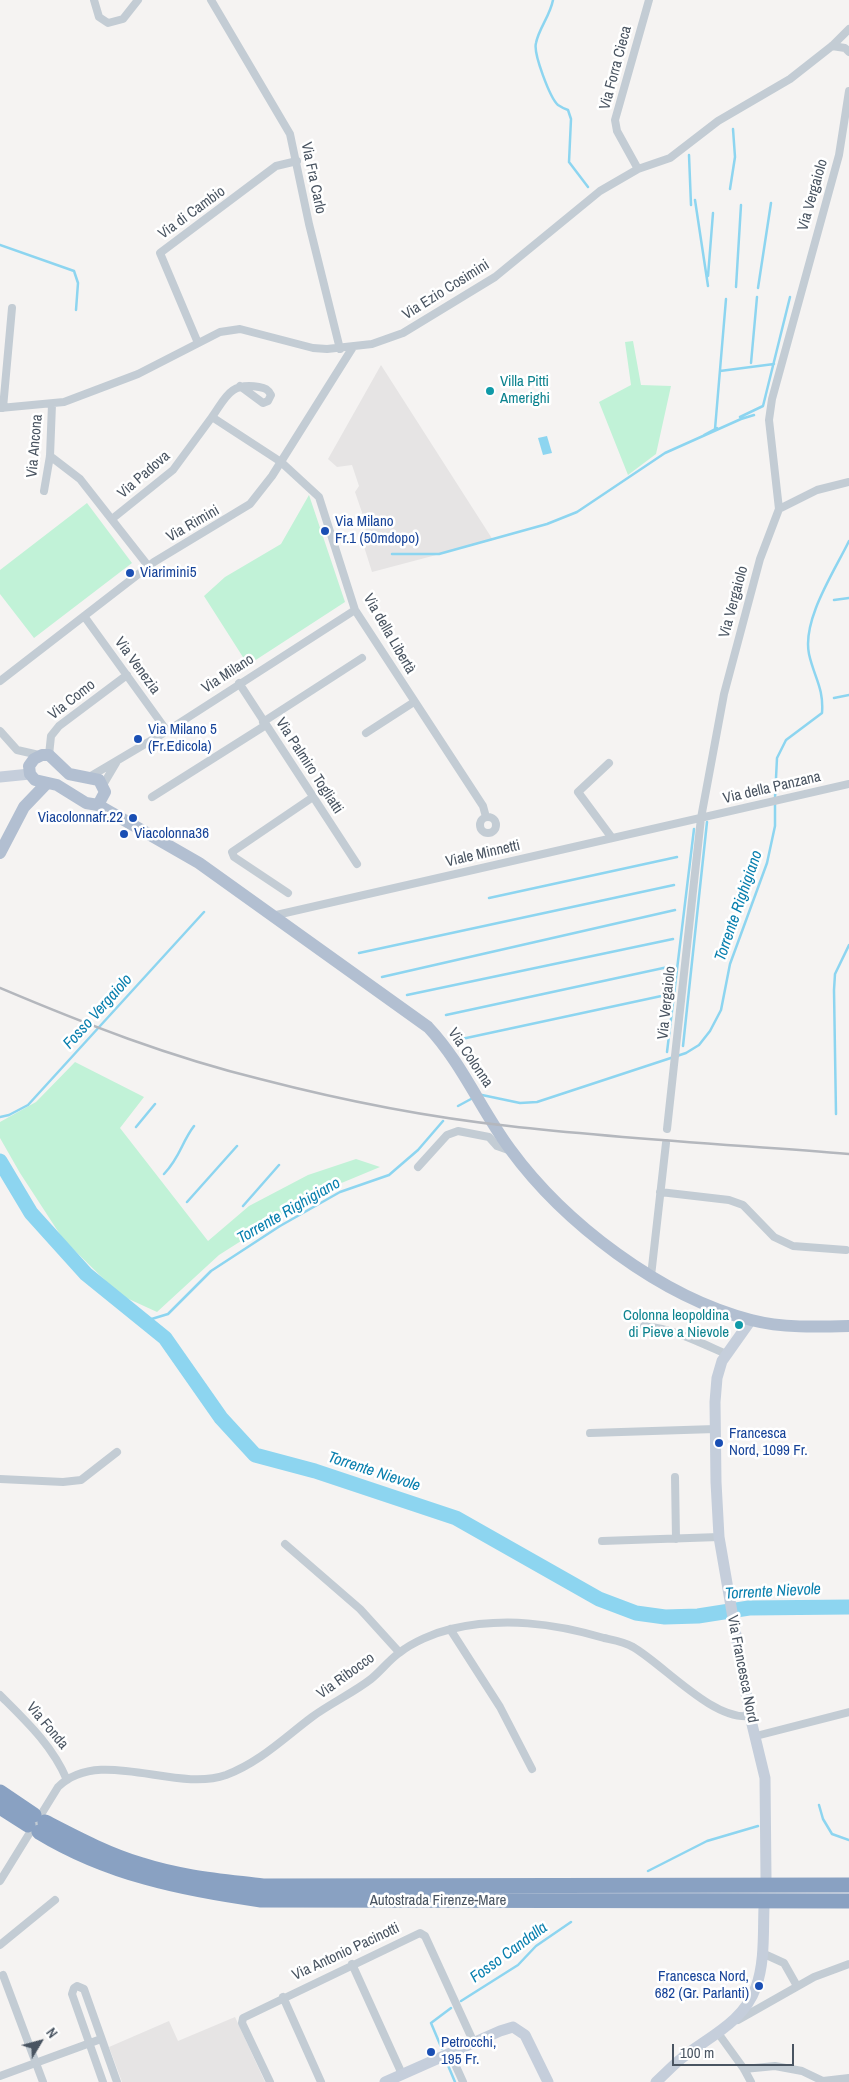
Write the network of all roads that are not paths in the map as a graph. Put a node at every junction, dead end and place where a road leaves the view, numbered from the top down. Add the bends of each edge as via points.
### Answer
1 (94, 0) edge
2 (138, 0) edge
3 (212, 0) edge
4 (649, 0) edge
5 (849, 29) edge
6 (832, 46) junction
7 (849, 52) edge
8 (849, 91) edge
9 (296, 160) junction
10 (638, 169) junction
11 (12, 308) dead end
12 (198, 343) junction
13 (353, 347) junction
14 (340, 349) junction
15 (240, 386) dead end
16 (52, 404) junction
17 (1, 408) edge
18 (212, 417) junction
19 (50, 456) junction
20 (281, 462) junction
21 (849, 482) edge
22 (44, 491) dead end
23 (779, 509) junction
24 (112, 519) junction
25 (149, 567) junction
26 (355, 610) junction
27 (84, 616) junction
28 (362, 658) dead end
29 (127, 675) junction
30 (0, 681) edge
31 (239, 683) junction
32 (414, 702) junction
33 (265, 723) junction
34 (0, 730) edge
35 (167, 731) junction
36 (366, 733) dead end
37 (44, 755) junction
38 (117, 762) junction
39 (609, 763) dead end
40 (0, 772) edge
41 (31, 773) junction
42 (91, 776) junction
43 (0, 777) edge
44 (47, 783) junction
45 (849, 784) edge
46 (102, 795) junction
47 (152, 797) dead end
48 (313, 797) junction
49 (24, 808) junction
50 (486, 817) dead end
51 (702, 818) junction
52 (612, 838) junction
53 (0, 853) edge
54 (357, 864) dead end
55 (288, 893) dead end
56 (270, 916) junction
57 (667, 1129) dead end
58 (493, 1135) junction
59 (666, 1142) dead end
60 (418, 1167) dead end
61 (660, 1192) junction
62 (846, 1250) dead end
63 (651, 1276) junction
64 (751, 1320) junction
65 (644, 1326) dead end
66 (849, 1326) edge
67 (726, 1354) junction
68 (715, 1429) junction
69 (590, 1433) dead end
70 (117, 1452) dead end
71 (675, 1477) dead end
72 (0, 1479) edge
73 (718, 1537) junction
74 (676, 1538) junction
75 (602, 1541) dead end
76 (286, 1544) dead end
77 (450, 1629) junction
78 (399, 1652) junction
79 (0, 1695) edge
80 (849, 1712) edge
81 (750, 1716) junction
82 (756, 1736) junction
83 (532, 1769) dead end
84 (66, 1780) junction
85 (0, 1792) edge
86 (0, 1807) edge
87 (37, 1823) junction
88 (766, 1878) dead end
89 (0, 1881) edge
90 (849, 1885) edge
91 (55, 1900) dead end
92 (849, 1901) edge
93 (764, 1907) dead end
94 (0, 1945) edge
95 (762, 1954) junction
96 (352, 1964) junction
97 (849, 1964) edge
98 (3, 1975) dead end
99 (797, 1986) junction
100 (282, 1997) junction
101 (723, 2030) junction
102 (101, 2039) junction
103 (474, 2043) junction
104 (89, 2044) junction
105 (450, 2053) junction
106 (37, 2064) junction
107 (744, 2069) junction
108 (402, 2074) junction
109 (0, 2076) edge
110 (849, 2078) edge
111 (43, 2082) edge
112 (103, 2082) edge
113 (117, 2082) edge
114 (270, 2082) edge
115 (321, 2082) edge
116 (385, 2082) edge
117 (463, 2082) edge
118 (548, 2082) edge
119 (656, 2082) edge
120 (750, 2082) edge

1 - 2 street via 99,17 108,23 123,19
3 - 9 street, Via Fra Carlo via 290,134
4 - 10 street, Via Forra Cieca via 615,120 617,131
5 - 6 street, Via Ezio Cosimini
6 - 7 street via 846,48
6 - 10 street, Via Ezio Cosimini via 790,79 718,121 670,158
8 - 23 street, Via Vergaiolo via 838,155 772,399 769,420
9 - 12 street, Via di Cambio via 276,166 160,253
9 - 14 street, Via Fra Carlo
10 - 13 street, Via Ezio Cosimini via 582,204 532,248 477,289 403,332 372,344
11 - 17 street
12 - 14 street, Via Ezio Cosimini via 220,332 240,329 313,348
12 - 16 street, Via Ezio Cosimini via 138,374
13 - 14 street, Via Ezio Cosimini
13 - 20 street, Via Rimini
15 - 18 street, Via Padova via 231,391
16 - 17 street, Via Ezio Cosimini
16 - 19 street, Via Ancona
18 - 20 street
18 - 24 street, Via Padova via 173,470
19 - 22 street, Via Ancona
19 - 24 street via 80,479
20 - 25 street, Via Rimini via 250,504
20 - 26 street, Via della Libertà via 319,497
21 - 23 street via 817,490
23 - 51 street, Via Vergaiolo via 760,559 724,694
24 - 25 street
25 - 27 street, Via Rimini
26 - 31 street, Via Milano
26 - 32 street, Via della Libertà
27 - 29 street, Via Venezia
27 - 30 street, Via Rimini
28 - 33 street
29 - 35 street, Via Venezia
29 - 37 street, Via Como via 58,726
31 - 33 street, Via Palmiro Togliatti
31 - 35 street, Via Milano
32 - 36 street
32 - 50 street, Via della Libertà via 483,806
33 - 47 street
33 - 48 street, Via Palmiro Togliatti
34 - 37 street via 17,750
35 - 38 street, Via Milano
37 - 41 main road
37 - 42 main road via 69,774
38 - 42 street, Via Milano
38 - 46 street
39 - 52 street via 578,792
40 - 41 main road
41 - 43 main road
41 - 44 main road via 40,783
41 - 49 main road
42 - 46 main road via 99,780
44 - 46 main road via 61,786 86,803
44 - 49 main road
45 - 51 street, Via della Panzana
46 - 56 main road, Via Colonna via 139,829 200,863
48 - 54 street, Via Palmiro Togliatti
48 - 55 street via 232,852 234,857
49 - 53 main road
51 - 52 street, Viale Minnetti
51 - 57 street, Via Vergaiolo
52 - 56 street, Viale Minnetti
56 - 58 main road, Via Colonna via 428,1028 451,1054
58 - 60 street via 450,1134
58 - 63 main road, Via Colonna via 512,1151 562,1208
59 - 61 street
61 - 62 street via 729,1200 743,1205 774,1238 793,1246
61 - 63 street
63 - 64 main road, Via Colonna via 702,1302
64 - 66 main road, Via Colonna via 819,1327
64 - 67 main road, Via Francesca Nord
65 - 67 street via 679,1334
67 - 68 main road, Via Francesca Nord via 717,1378
68 - 69 street
68 - 73 main road, Via Francesca Nord
70 - 72 street via 81,1480
71 - 74 street
73 - 74 street
73 - 81 main road, Via Francesca Nord
74 - 75 street
76 - 78 street via 360,1609
77 - 78 street, Via Ribocco
77 - 81 street, Via Ribocco via 502,1622 541,1623 632,1646 703,1700 740,1717
77 - 83 street via 500,1707
78 - 84 street, Via Ribocco via 370,1679 313,1716 260,1759 224,1775 183,1779 96,1770 81,1772
79 - 84 street, Via Fonda via 55,1754
80 - 82 street
81 - 82 main road, Via Francesca Nord
82 - 88 main road, Via Francesca Nord via 765,1778
84 - 89 street, Via Ribocco via 50,1799
85 - 87 highway, Autostrada Firenze-Mare
86 - 87 highway, Autostrada Firenze-Mare
87 - 90 highway, Autostrada Firenze-Mare via 143,1866 202,1879 263,1886
87 - 92 highway, Autostrada Firenze-Mare via 80,1854 139,1877 198,1891 261,1900
91 - 94 street
93 - 95 main road
95 - 99 street via 784,1964
95 - 101 main road via 754,1992
96 - 100 street, Via Antonio Pacinotti
96 - 103 street, Via Antonio Pacinotti via 422,1933
96 - 108 street
97 - 99 street
98 - 106 street
99 - 101 street
100 - 114 street, Via Antonio Pacinotti via 242,2020
100 - 115 street
101 - 107 street
101 - 119 main road via 682,2058
102 - 104 street
102 - 104 street via 84,1989 75,1987 72,1994
102 - 113 street
103 - 105 main road
103 - 118 main road via 507,2028 519,2030 526,2035
104 - 106 street
104 - 112 street
105 - 108 main road
105 - 117 street
106 - 109 street
106 - 111 street
107 - 110 street via 775,2066 802,2071 823,2081
107 - 120 street
108 - 116 main road

